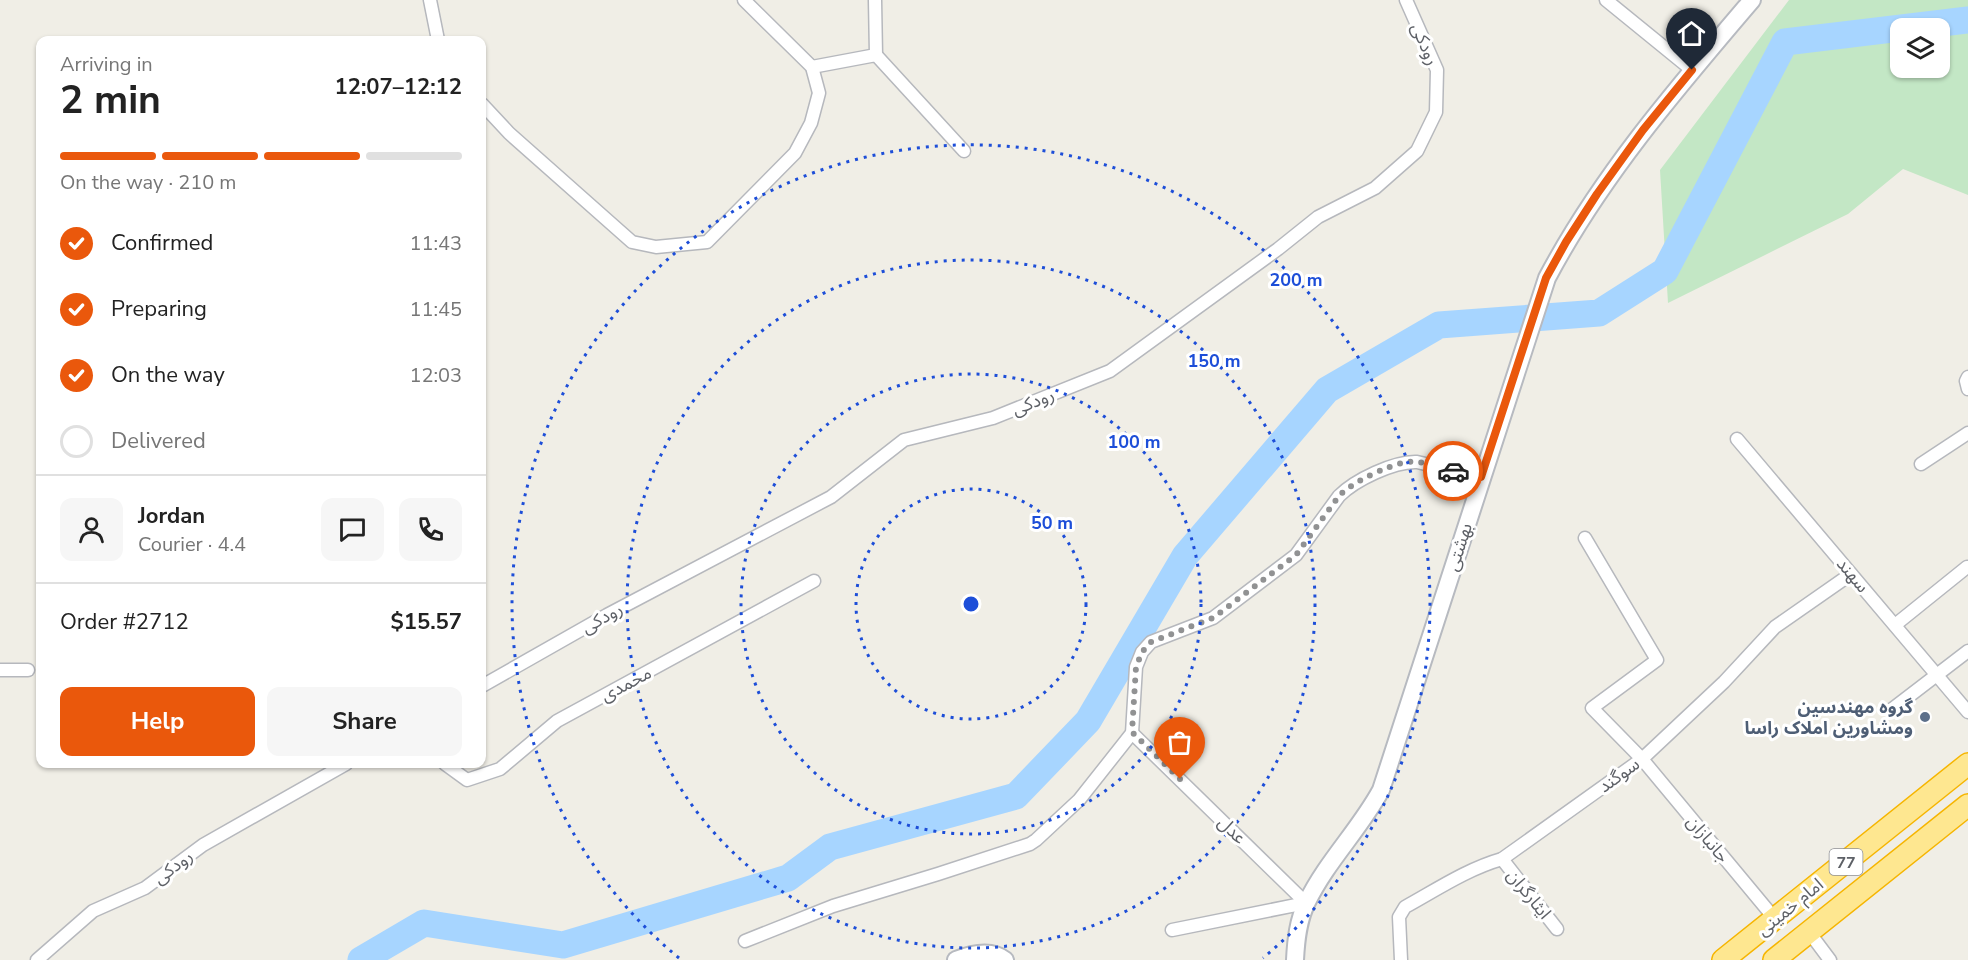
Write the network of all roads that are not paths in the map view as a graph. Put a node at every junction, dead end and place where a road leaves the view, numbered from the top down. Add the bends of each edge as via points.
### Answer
1 (430, 0) edge
2 (744, 0) edge
3 (874, 0) edge
4 (1406, 0) edge
5 (1606, 0) edge
6 (1752, 0) edge
7 (437, 36) edge
8 (876, 55) junction
9 (812, 67) junction
10 (1692, 70) junction
11 (486, 108) edge
12 (964, 151) dead end
13 (1968, 377) edge
14 (1968, 390) edge
15 (1968, 433) edge
16 (1737, 439) dead end
17 (1921, 464) dead end
18 (1481, 477) junction
19 (1585, 538) dead end
20 (1967, 567) edge
21 (1851, 574) junction
22 (814, 581) dead end
23 (1894, 625) junction
24 (1968, 651) edge
25 (28, 669) dead end
26 (0, 670) edge
27 (1936, 674) junction
28 (486, 684) edge
29 (1891, 710) dead end
30 (1968, 712) edge
31 (1132, 732) junction
32 (1642, 759) junction
33 (1968, 764) edge
34 (339, 768) edge
35 (450, 768) edge
36 (1968, 805) edge
37 (1502, 860) junction
38 (1306, 903) junction
39 (1775, 919) junction
40 (1557, 929) dead end
41 (1172, 930) dead end
42 (1809, 932) junction
43 (745, 941) dead end
44 (37, 960) edge
45 (956, 960) edge
46 (1005, 960) edge
47 (1295, 960) edge
48 (1401, 960) edge
49 (1724, 960) edge
50 (1774, 960) edge
51 (1830, 960) edge

1 - 7 street
2 - 9 street
3 - 8 street
4 - 28 street, رودکی via 1437,70 1436,112 1418,151 1375,188 1318,217 1110,371 993,418 904,440 831,496
5 - 10 street
6 - 10 street, بهشتی
8 - 9 street
8 - 12 street
9 - 11 street via 819,93 811,123 795,153 707,242 681,246 656,247 632,242
10 - 18 street, بهشتی via 1597,194 1546,278
13 - 14 street
15 - 17 street
16 - 21 street, سهند
18 - 31 street via 1407,462 1347,488 1296,555 1213,618 1151,642 1142,652 1136,667
18 - 38 street, بهشتی via 1381,790
19 - 32 street, جانبازان via 1657,660 1592,708
20 - 23 street
21 - 23 street, سهند
21 - 32 street, سوگند via 1775,627 1724,682
22 - 35 street, محمدی via 557,721 500,769 467,780
23 - 27 street, سهند
24 - 27 street
25 - 26 street
27 - 29 street
27 - 30 street, سهند
31 - 38 street, عدل
31 - 43 street via 1079,800 1030,844 833,906
32 - 37 street, سوگند
32 - 39 street, جانبازان
33 - 39 highway, امام خمینی / 77
34 - 44 street, رودکی via 203,845 145,888 93,912
36 - 42 highway, امام خمینی / 77
37 - 40 street, ایثارگران
37 - 48 street, سوگند via 1488,863 1405,907 1399,917
38 - 41 street
38 - 47 street, بهشتی via 1297,933
39 - 49 highway, امام خمینی / 77
42 - 50 highway, امام خمینی / 77
42 - 51 street
45 - 46 street via 982,954

